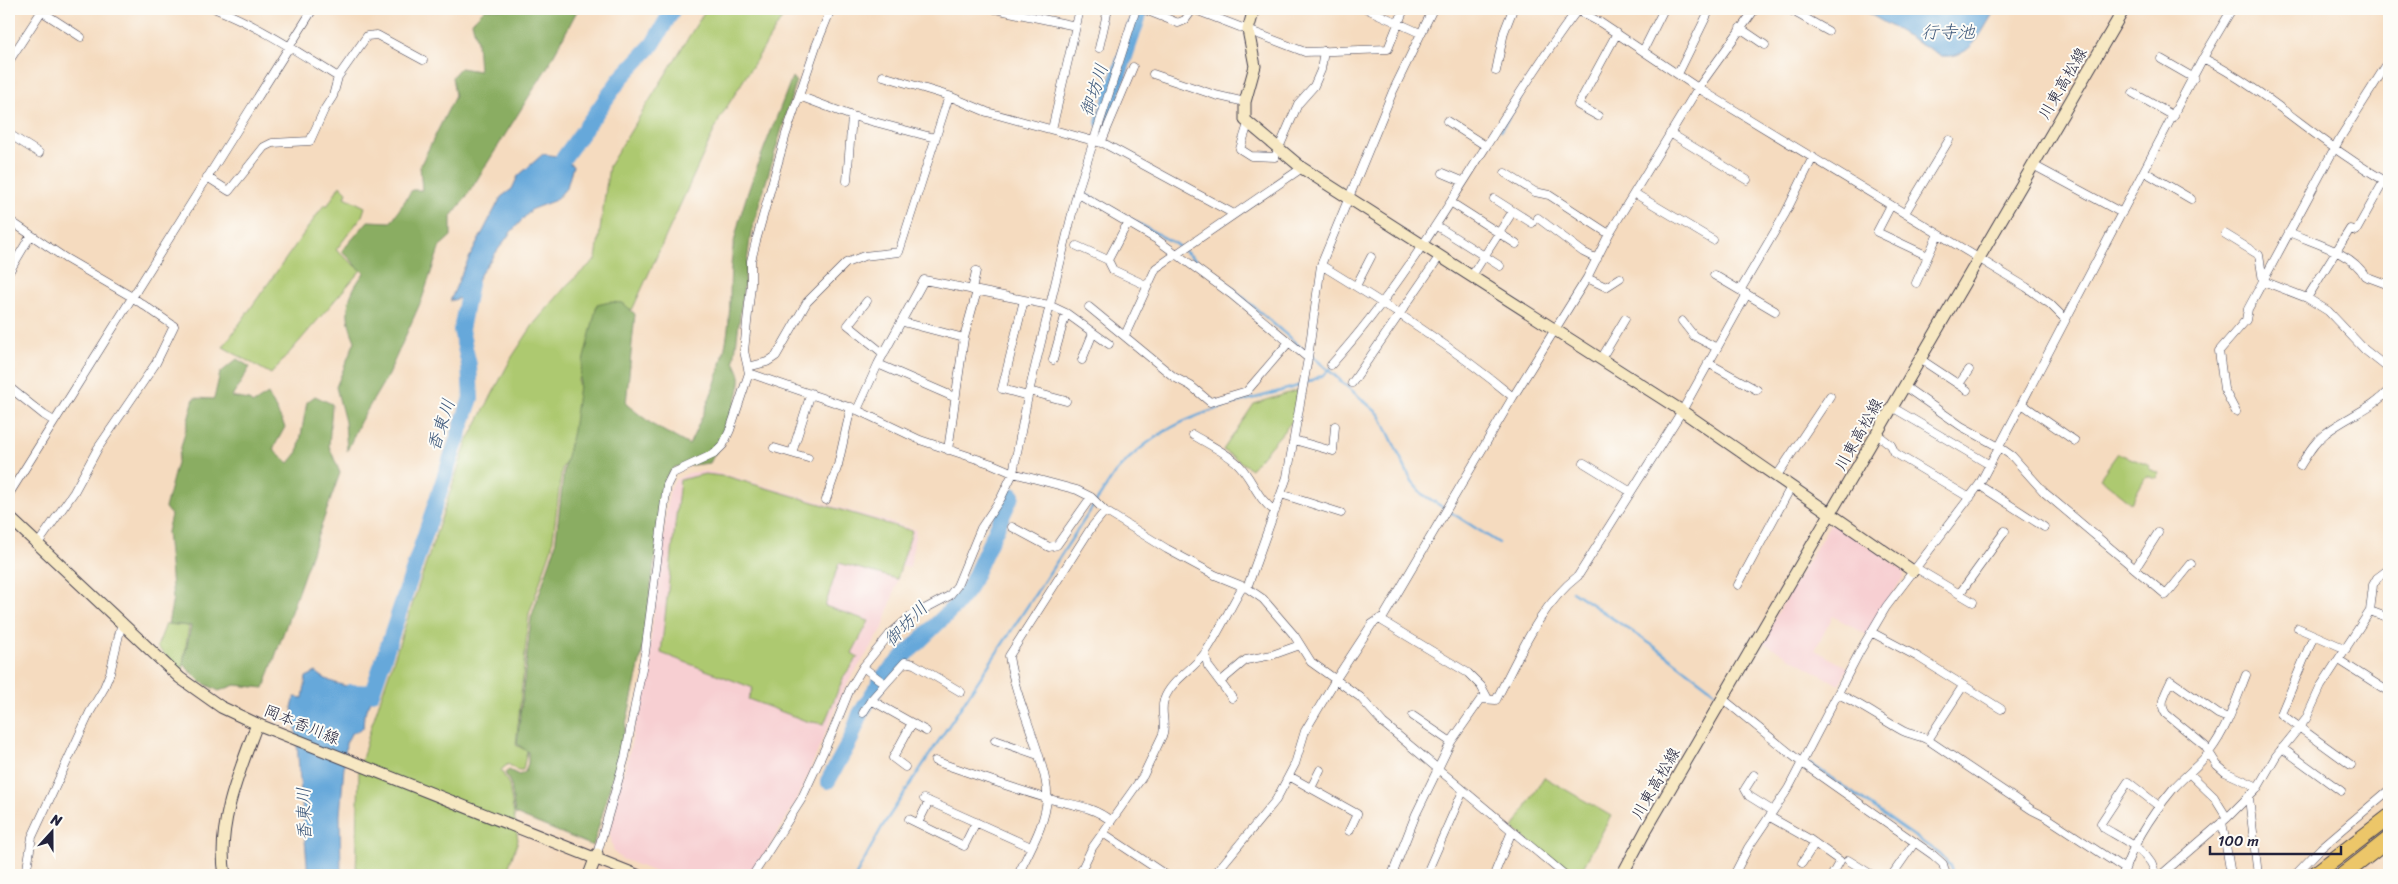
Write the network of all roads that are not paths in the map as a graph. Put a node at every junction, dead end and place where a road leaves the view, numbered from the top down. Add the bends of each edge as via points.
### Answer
1 (216, 9) edge
2 (313, 9) edge
3 (831, 9) edge
4 (996, 9) edge
5 (1080, 9) edge
6 (1108, 9) edge
7 (1136, 9) edge
8 (1143, 9) edge
9 (1254, 9) edge
10 (1368, 9) edge
11 (1404, 9) edge
12 (1433, 9) edge
13 (1512, 9) edge
14 (1577, 9) edge
15 (1664, 9) edge
16 (1710, 9) edge
17 (1755, 9) edge
18 (1789, 9) edge
19 (2124, 9) edge
20 (2232, 9) edge
21 (42, 10) edge
22 (1398, 22) junction
23 (1076, 26) junction
24 (1740, 28) junction
25 (1248, 30) junction
26 (1828, 31) dead end
27 (1420, 33) junction
28 (1617, 33) junction
29 (81, 36) dead end
30 (9, 44) edge
31 (1766, 45) dead end
32 (289, 46) junction
33 (1098, 48) dead end
34 (16, 50) junction
35 (1324, 51) junction
36 (1644, 51) junction
37 (2203, 58) junction
38 (2161, 59) dead end
39 (423, 60) dead end
40 (9, 61) edge
41 (2389, 61) edge
42 (1134, 66) dead end
43 (1496, 71) dead end
44 (1153, 74) dead end
45 (1678, 74) junction
46 (883, 76) dead end
47 (338, 77) junction
48 (2194, 78) junction
49 (1698, 88) junction
50 (2132, 93) dead end
51 (799, 96) junction
52 (949, 96) junction
53 (1245, 102) junction
54 (852, 116) junction
55 (1598, 116) dead end
56 (2174, 116) junction
57 (1447, 121) dead end
58 (1248, 124) junction
59 (1052, 129) junction
60 (21, 131) dead end
61 (1670, 133) junction
62 (9, 134) edge
63 (935, 138) junction
64 (17, 139) junction
65 (1949, 140) dead end
66 (1098, 142) junction
67 (1486, 146) junction
68 (2335, 149) junction
69 (1280, 150) junction
70 (40, 153) dead end
71 (1813, 157) junction
72 (2033, 165) junction
73 (1302, 168) junction
74 (1443, 172) dead end
75 (2144, 172) junction
76 (1504, 173) dead end
77 (206, 177) junction
78 (1747, 180) dead end
79 (847, 181) dead end
80 (1462, 181) junction
81 (2387, 182) edge
82 (1077, 193) junction
83 (1634, 193) junction
84 (1348, 197) junction
85 (1494, 199) dead end
86 (2191, 199) dead end
87 (1455, 205) dead end
88 (1891, 205) junction
89 (1513, 211) junction
90 (2122, 213) junction
91 (1234, 214) junction
92 (1905, 214) junction
93 (9, 220) edge
94 (1128, 222) junction
95 (1440, 228) dead end
96 (2289, 232) junction
97 (1499, 233) junction
98 (1609, 234) junction
99 (1938, 234) junction
100 (2226, 234) dead end
101 (31, 235) junction
102 (1713, 240) dead end
103 (1516, 244) dead end
104 (1420, 245) junction
105 (1077, 246) dead end
106 (1175, 253) junction
107 (2336, 253) junction
108 (1484, 256) junction
109 (1928, 256) junction
110 (1371, 257) dead end
111 (1440, 257) junction
112 (1596, 259) junction
113 (1978, 259) junction
114 (1108, 260) junction
115 (1321, 266) junction
116 (1500, 266) dead end
117 (976, 271) dead end
118 (9, 272) edge
119 (1714, 275) dead end
120 (1471, 277) junction
121 (1587, 278) junction
122 (1620, 278) dead end
123 (2264, 281) junction
124 (1916, 283) dead end
125 (2389, 285) edge
126 (1148, 286) junction
127 (1356, 286) junction
128 (975, 290) junction
129 (1744, 292) junction
130 (132, 297) junction
131 (2307, 298) junction
132 (1024, 300) junction
133 (1381, 301) junction
134 (867, 302) dead end
135 (1049, 304) junction
136 (1089, 307) dead end
137 (1775, 311) dead end
138 (1066, 313) junction
139 (1401, 313) junction
140 (1625, 319) dead end
141 (2065, 319) junction
142 (1682, 321) dead end
143 (903, 322) junction
144 (1554, 330) junction
145 (1093, 333) junction
146 (1125, 335) junction
147 (964, 338) junction
148 (1289, 342) junction
149 (1109, 344) dead end
150 (1717, 348) junction
151 (884, 354) junction
152 (1308, 358) junction
153 (1601, 359) junction
154 (1920, 359) junction
155 (1053, 360) dead end
156 (1082, 360) dead end
157 (878, 364) junction
158 (1708, 364) junction
159 (1331, 365) dead end
160 (748, 370) junction
161 (1969, 370) dead end
162 (2389, 370) edge
163 (1352, 383) dead end
164 (1959, 384) junction
165 (1904, 386) junction
166 (9, 387) edge
167 (1757, 390) dead end
168 (1967, 390) dead end
169 (2389, 390) edge
170 (811, 393) junction
171 (1029, 393) junction
172 (1830, 396) dead end
173 (954, 397) junction
174 (1513, 397) junction
175 (1066, 401) dead end
176 (2022, 404) junction
177 (1892, 407) junction
178 (854, 408) junction
179 (1682, 411) junction
180 (2236, 412) dead end
181 (54, 421) junction
182 (1335, 426) dead end
183 (1877, 434) junction
184 (1193, 435) dead end
185 (1294, 440) junction
186 (2074, 441) dead end
187 (1999, 447) junction
188 (774, 448) dead end
189 (948, 450) junction
190 (792, 453) junction
191 (808, 458) dead end
192 (1584, 463) dead end
193 (1990, 465) junction
194 (2300, 466) dead end
195 (1013, 473) junction
196 (1776, 477) junction
197 (1980, 485) junction
198 (1791, 487) junction
199 (1631, 492) junction
200 (9, 494) edge
201 (1281, 494) junction
202 (1091, 497) junction
203 (1970, 498) junction
204 (826, 500) dead end
205 (1105, 511) junction
206 (1275, 511) junction
207 (1342, 513) dead end
208 (1832, 515) junction
209 (9, 517) edge
210 (1012, 527) dead end
211 (2044, 527) dead end
212 (2005, 531) dead end
213 (2158, 533) dead end
214 (37, 545) junction
215 (2191, 564) dead end
216 (2389, 569) edge
217 (1914, 570) junction
218 (2135, 570) junction
219 (1738, 585) dead end
220 (1245, 587) junction
221 (1960, 593) junction
222 (1974, 602) dead end
223 (2370, 611) junction
224 (2389, 618) edge
225 (1379, 619) junction
226 (122, 622) junction
227 (2298, 628) dead end
228 (1871, 632) junction
229 (2314, 635) junction
230 (1300, 645) junction
231 (2346, 649) junction
232 (1205, 653) junction
233 (2339, 660) junction
234 (863, 667) junction
235 (2246, 675) dead end
236 (1336, 679) junction
237 (1220, 682) junction
238 (885, 684) junction
239 (1963, 686) junction
240 (961, 692) dead end
241 (2389, 692) edge
242 (1838, 694) junction
243 (1232, 698) dead end
244 (1488, 699) junction
245 (1723, 699) junction
246 (871, 700) junction
247 (2001, 709) dead end
248 (863, 713) dead end
249 (1413, 716) dead end
250 (2228, 718) junction
251 (912, 723) junction
252 (257, 724) junction
253 (2300, 728) junction
254 (926, 731) dead end
255 (995, 740) dead end
256 (1928, 740) junction
257 (1451, 742) junction
258 (2282, 748) junction
259 (2210, 752) junction
260 (1038, 755) junction
261 (935, 762) dead end
262 (1802, 763) junction
263 (2351, 766) dead end
264 (905, 767) dead end
265 (1320, 770) dead end
266 (1438, 770) junction
267 (2189, 773) junction
268 (1754, 774) dead end
269 (1289, 776) junction
270 (2258, 787) junction
271 (1311, 788) junction
272 (2389, 790) edge
273 (1463, 791) junction
274 (2340, 791) dead end
275 (1047, 798) junction
276 (2249, 798) junction
277 (2160, 807) junction
278 (1771, 814) junction
279 (2389, 817) edge
280 (909, 819) dead end
281 (2225, 820) junction
282 (1111, 821) junction
283 (976, 822) junction
284 (918, 823) junction
285 (1349, 831) dead end
286 (1512, 831) junction
287 (1103, 833) junction
288 (2389, 839) edge
289 (1914, 842) junction
290 (1815, 843) junction
291 (1032, 847) junction
292 (2135, 847) junction
293 (595, 856) junction
294 (1848, 860) dead end
295 (1802, 863) dead end
296 (2124, 872) edge
297 (1395, 874) edge
298 (2229, 874) edge
299 (26, 875) edge
300 (225, 875) edge
301 (588, 875) edge
302 (637, 875) edge
303 (753, 875) edge
304 (1018, 875) edge
305 (1079, 875) edge
306 (1166, 875) edge
307 (1214, 875) edge
308 (1426, 875) edge
309 (1494, 875) edge
310 (1565, 875) edge
311 (1622, 875) edge
312 (1734, 875) edge
313 (1832, 875) edge
314 (1872, 875) edge
315 (1892, 875) edge
316 (1946, 875) edge
317 (2156, 875) edge
318 (2161, 875) edge
319 (2258, 875) edge
320 (2295, 875) edge
321 (2314, 875) edge
322 (2343, 875) edge

1 - 32 street
2 - 32 street
3 - 51 street
4 - 23 street
5 - 23 street
6 - 33 street
7 - 66 street
8 - 25 street via 1178,23 1185,20 1193,9
9 - 25 main road
10 - 22 street
11 - 22 street
12 - 27 street
13 - 43 street
14 - 28 street
14 - 67 street via 1531,73
15 - 36 street
16 - 45 street
17 - 24 street
18 - 26 street
19 - 72 main road, 川東高松線
20 - 37 street
21 - 29 street
21 - 34 street
22 - 27 street
22 - 35 street via 1388,49
23 - 59 street
24 - 31 street
24 - 49 street
25 - 35 street via 1306,52
25 - 53 main road via 1255,66
27 - 84 street
28 - 36 street
28 - 55 street via 1578,104
30 - 34 street
32 - 47 street
32 - 77 street
34 - 40 street
35 - 69 street via 1314,86 1298,104
36 - 45 street
37 - 48 street
37 - 68 street via 2235,74
38 - 48 street
39 - 47 street via 377,36 368,36
41 - 68 street
42 - 66 street
44 - 53 street
45 - 49 street
46 - 52 street
47 - 77 street via 333,96 310,141 272,143 264,147 229,191
48 - 56 street
49 - 61 street
49 - 71 street
50 - 56 street
51 - 54 street
51 - 160 street via 766,198 751,261 744,351
52 - 59 street via 987,112
52 - 63 street
53 - 58 main road via 1244,120
54 - 63 street
54 - 79 street
56 - 75 street
57 - 67 street
58 - 69 main road
58 - 69 street via 1240,149 1251,156 1275,157
59 - 66 street
60 - 64 street
61 - 78 street
61 - 83 street
62 - 64 street
63 - 160 street via 899,252 864,256 846,263 806,302 776,356
64 - 70 street
65 - 92 street
66 - 82 street
66 - 91 street
67 - 80 street
68 - 81 street
68 - 96 street
69 - 73 main road
71 - 88 street
71 - 129 street
72 - 90 street
72 - 113 main road, 川東高松線
73 - 84 main road
73 - 91 street
74 - 80 street
75 - 86 street
75 - 90 street
76 - 98 street via 1535,192 1549,195
77 - 130 street
80 - 104 street
81 - 107 street via 2356,232 2350,229
82 - 94 street
82 - 135 street
83 - 98 street
83 - 102 street
84 - 104 main road
84 - 115 street
85 - 89 street
87 - 97 street
88 - 92 street
88 - 109 street via 1878,232
89 - 97 street
89 - 112 street
90 - 141 street
91 - 106 street
92 - 99 street
93 - 101 street
94 - 106 street
94 - 114 street
95 - 108 street
96 - 107 street
96 - 123 street
97 - 103 street
97 - 108 street
98 - 112 street
99 - 109 street
99 - 113 street
100 - 123 street via 2259,256
101 - 118 street
101 - 130 street
104 - 111 main road
104 - 133 street
105 - 114 street
106 - 126 street via 1156,268
106 - 148 street
107 - 125 street via 2359,266 2365,276
107 - 131 street
108 - 116 street
108 - 120 street
109 - 124 street
110 - 127 street
111 - 120 main road
111 - 139 street
112 - 121 street
113 - 141 street via 2026,287
113 - 154 main road, 川東高松線
114 - 126 street via 1113,270
115 - 127 street
115 - 152 street
117 - 128 street
119 - 129 street
120 - 144 main road
121 - 122 street via 1606,287
121 - 144 street
123 - 131 street
123 - 180 street via 2248,309 2246,320 2219,351 2224,389
126 - 146 street
127 - 133 street
128 - 132 street
128 - 143 street via 924,280
128 - 147 street
129 - 137 street
129 - 150 street
130 - 181 street
130 - 214 street via 174,326 156,363
131 - 162 street via 2328,311 2364,350
132 - 135 street
132 - 171 street via 1002,389
133 - 139 street
133 - 159 street
134 - 151 street via 848,325
135 - 138 street
135 - 171 street
136 - 146 street
138 - 145 street
138 - 155 street
139 - 163 street
139 - 174 street via 1470,361
140 - 153 street
141 - 176 street
142 - 150 street via 1694,336
143 - 147 street
143 - 151 street
144 - 153 main road
144 - 174 street
145 - 149 street
145 - 156 street
146 - 148 street via 1174,377 1210,402 1248,392
147 - 173 street
148 - 152 street
150 - 158 street
151 - 157 street
152 - 185 street
153 - 179 main road
154 - 164 street
154 - 165 main road, 川東高松線
157 - 173 street
157 - 178 street
158 - 167 street
158 - 179 street
160 - 170 street
160 - 293 street via 723,445 703,461 686,465 673,473 667,485 645,653 624,757
161 - 164 street
164 - 168 street
165 - 177 main road, 川東高松線
165 - 187 street via 1961,426
166 - 181 street
169 - 194 street via 2377,403 2358,411 2325,433
170 - 178 street
170 - 190 street
171 - 175 street
171 - 195 street
172 - 196 street
173 - 189 street
174 - 225 street via 1384,616
176 - 186 street
176 - 187 street
177 - 183 main road, 川東高松線
177 - 193 street
178 - 189 street
178 - 204 street
179 - 196 main road
179 - 199 street
181 - 200 street
182 - 185 street via 1332,450
183 - 203 street via 1896,453
183 - 208 main road, 川東高松線
184 - 206 street via 1239,465 1265,504
185 - 201 street via 1288,477
187 - 193 street
187 - 218 street via 2045,493
188 - 190 street
189 - 195 street
190 - 191 street
192 - 199 street
193 - 197 street
195 - 202 street via 1077,490
195 - 234 street via 981,528 953,591 911,616 890,634
196 - 198 main road
197 - 203 street
197 - 211 street
198 - 208 main road
198 - 219 street
199 - 244 street via 1578,576 1539,619 1496,700
201 - 206 street
201 - 207 street
202 - 205 street
202 - 210 street via 1057,545 1049,547
203 - 217 street
205 - 220 street via 1167,549
205 - 260 street via 1010,656 1012,674
206 - 220 street
208 - 217 main road
208 - 245 main road, 川東高松線
209 - 214 main road, 岡本香川線
212 - 221 street
213 - 218 street
214 - 226 main road, 岡本香川線
215 - 218 street via 2166,595
216 - 223 street via 2373,585
217 - 221 street
217 - 228 street
220 - 230 street via 1278,615
220 - 232 street
221 - 222 street
223 - 224 street
223 - 231 street
225 - 236 street via 1372,624
225 - 244 street via 1468,673
226 - 252 main road, 岡本香川線 via 202,695
226 - 299 street via 103,690 32,837
227 - 229 street
228 - 239 street
228 - 242 street
229 - 231 street
229 - 253 street via 2281,714
230 - 236 street via 1312,662
230 - 237 street via 1272,656 1246,660
231 - 233 street
232 - 237 street via 1208,666
232 - 282 street via 1168,693 1164,701 1163,734 1143,776
233 - 241 street
233 - 253 street via 2320,686
234 - 238 street
234 - 303 street via 801,800
235 - 250 street
236 - 266 street via 1360,697 1383,723
236 - 269 street via 1305,731 1301,750
237 - 243 street
238 - 240 street via 905,662
238 - 246 street
239 - 247 street
239 - 256 street
242 - 256 street via 1904,732
242 - 262 street
244 - 257 street via 1481,699 1476,704
245 - 262 street
245 - 311 main road, 川東高松線
246 - 248 street
246 - 251 street
249 - 257 street
250 - 259 street
250 - 259 street via 2171,681 2162,708
251 - 254 street
251 - 264 street via 893,758
252 - 293 main road, 岡本香川線
252 - 300 main road via 224,836
253 - 258 street
253 - 263 street
255 - 260 street
256 - 296 street
257 - 266 street
258 - 270 street
258 - 274 street
259 - 267 street
259 - 270 street via 2225,772
260 - 275 street via 1047,785
261 - 275 street
262 - 278 street
262 - 289 street
265 - 271 street
266 - 273 street
266 - 297 street via 1416,814
267 - 277 street
267 - 281 street via 2214,797
268 - 278 street via 1745,788 1749,796
269 - 271 street
269 - 307 street via 1276,800
270 - 276 street
271 - 285 street via 1357,814
272 - 320 street via 2321,848
273 - 286 street
273 - 308 street
275 - 282 street via 1085,806
275 - 291 street
276 - 281 street
276 - 319 street
277 - 292 street
277 - 292 street via 2128,782 2100,823
278 - 290 street
278 - 312 street
279 - 321 highway
280 - 284 street
281 - 298 street
281 - 318 street
282 - 287 street
283 - 284 street via 964,846
283 - 284 street via 927,800
283 - 291 street
286 - 309 street
286 - 310 street
287 - 305 street
287 - 306 street
288 - 322 highway
289 - 315 street
289 - 316 street via 1943,864
290 - 295 street
290 - 313 street via 1840,861
291 - 304 street
292 - 296 street
292 - 317 street via 2148,857
293 - 301 main road
293 - 302 main road, 岡本香川線
294 - 314 street

